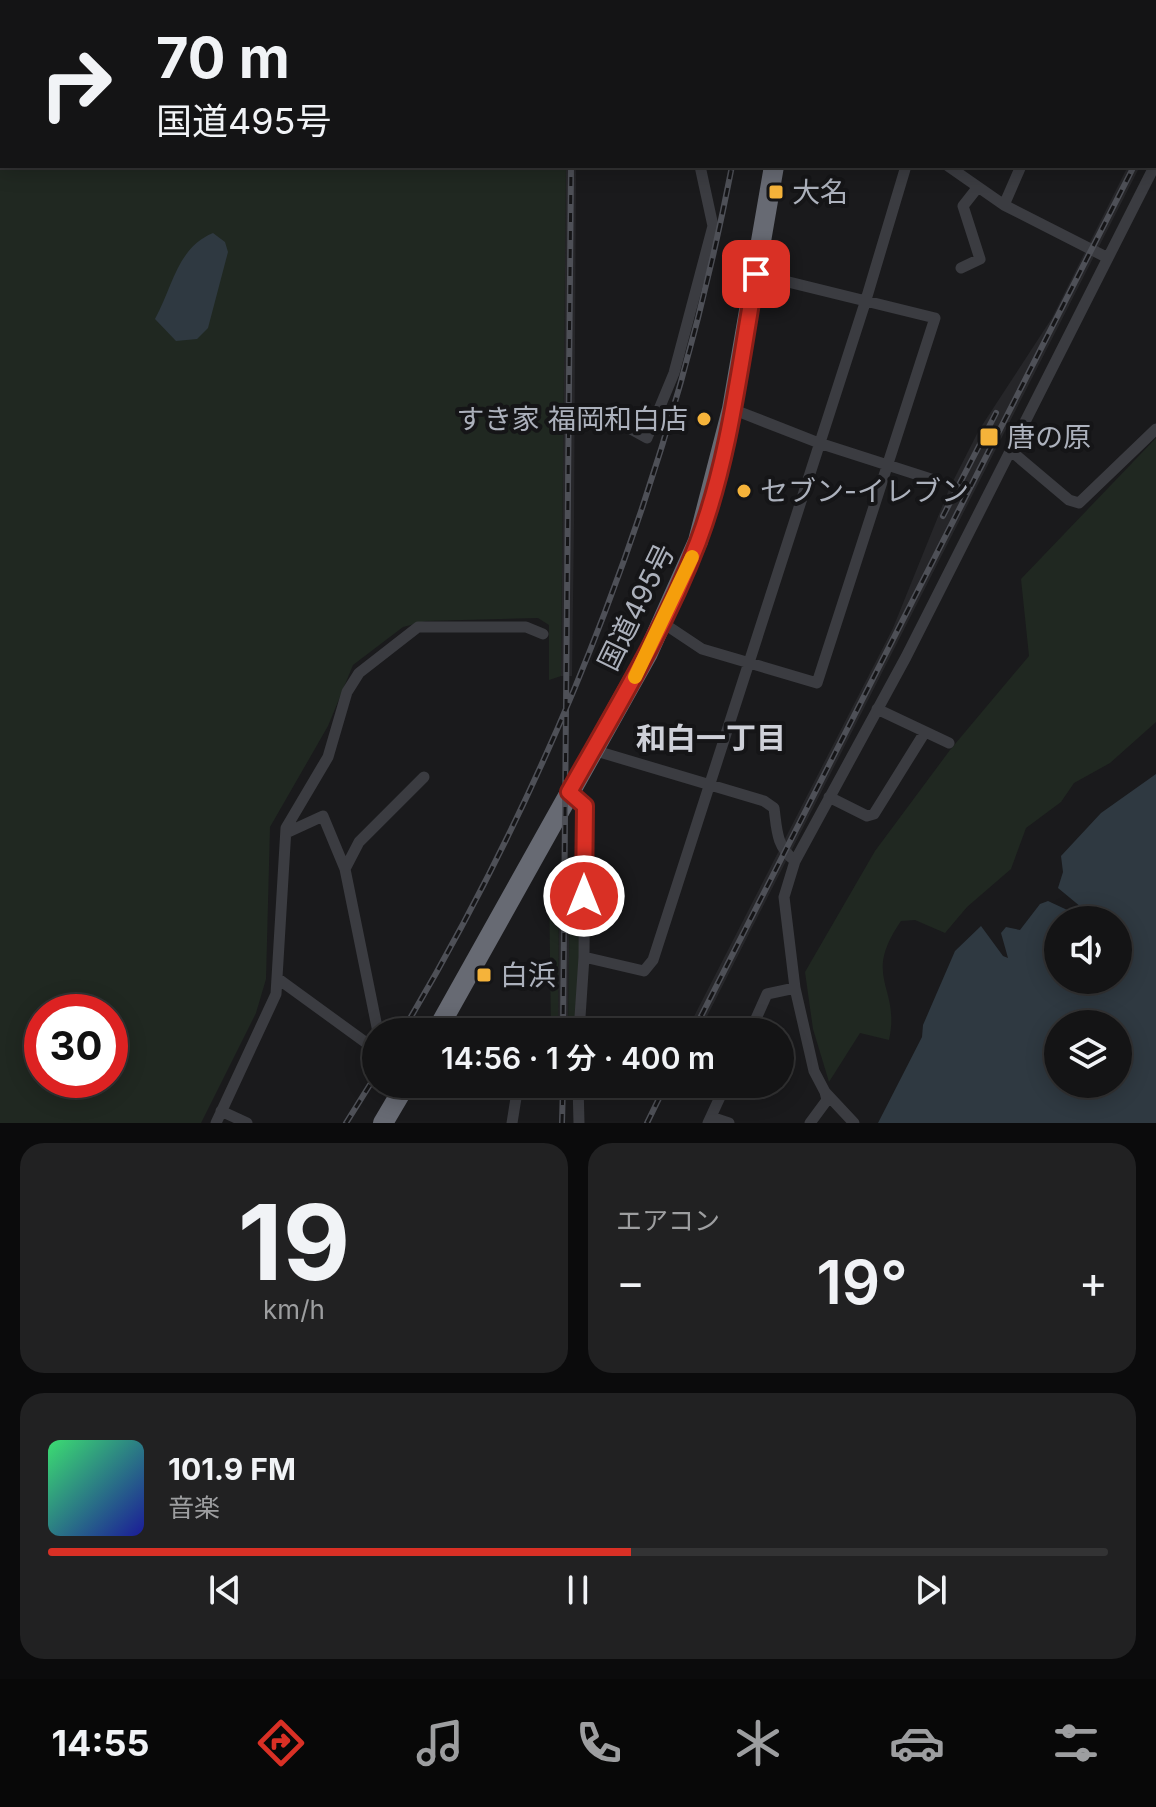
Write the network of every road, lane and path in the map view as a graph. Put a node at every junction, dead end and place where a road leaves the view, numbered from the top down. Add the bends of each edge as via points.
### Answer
1 (700, 168) edge
2 (774, 168) edge
3 (905, 168) edge
4 (1020, 168) edge
5 (1153, 168) edge
6 (965, 170) edge
7 (978, 187) junction
8 (1004, 205) junction
9 (1108, 258) junction
10 (961, 268) dead end
11 (756, 274) junction
12 (865, 303) junction
13 (732, 409) junction
14 (609, 417) dead end
15 (1156, 429) edge
16 (819, 443) junction
17 (1011, 451) junction
18 (888, 464) junction
19 (934, 480) dead end
20 (663, 623) junction
21 (543, 634) dead end
22 (750, 664) junction
23 (877, 709) junction
24 (925, 732) junction
25 (949, 743) dead end
26 (593, 750) junction
27 (424, 777) dead end
28 (709, 786) junction
29 (569, 792) junction
30 (829, 797) junction
31 (286, 833) junction
32 (795, 861) junction
33 (345, 869) junction
34 (584, 957) junction
35 (277, 978) junction
36 (795, 988) junction
37 (375, 1018) edge
38 (444, 1018) edge
39 (580, 1018) edge
40 (756, 1018) edge
41 (362, 1040) edge
42 (825, 1092) junction
43 (399, 1098) edge
44 (516, 1098) edge
45 (578, 1098) edge
46 (719, 1098) edge
47 (219, 1117) edge
48 (709, 1120) edge
49 (386, 1122) edge
50 (247, 1123) edge
51 (512, 1123) edge
52 (579, 1123) edge
53 (729, 1123) edge
54 (810, 1123) edge
55 (854, 1123) edge

1 - 14 street via 713,226 674,373 647,438
2 - 11 highway, 国道495号
3 - 12 street
4 - 8 street
5 - 9 street
6 - 7 street
7 - 8 street
7 - 10 street via 963,206 980,259
8 - 9 street
9 - 17 street
11 - 12 street
11 - 13 highway, 国道495号
12 - 16 street
12 - 18 street via 935,318
13 - 16 street
13 - 20 highway, 国道495号 via 698,541
15 - 17 street via 1079,503
16 - 18 street
16 - 22 street
17 - 23 street
18 - 19 street
18 - 22 street via 817,683
20 - 22 street via 702,649
20 - 26 highway, 国道495号
21 - 31 street via 526,627 418,627 359,673 347,692 328,757
22 - 28 street
23 - 24 street
23 - 30 street
24 - 25 street
24 - 30 street via 874,814 867,816
26 - 28 street
26 - 29 highway, 国道495号
27 - 33 street via 359,842
28 - 32 street via 774,808 778,841
28 - 34 street via 649,969
29 - 34 street via 585,806
29 - 38 highway, 国道495号
30 - 32 street
31 - 33 street via 323,816
31 - 35 street
32 - 36 street via 784,897
33 - 37 street
34 - 39 street
35 - 41 street
35 - 47 street via 276,994
36 - 40 street via 767,994
36 - 42 street via 814,1071
42 - 54 street via 827,1100
42 - 55 street
43 - 49 highway
44 - 51 street
45 - 52 street
46 - 48 street
47 - 50 street
48 - 53 street

